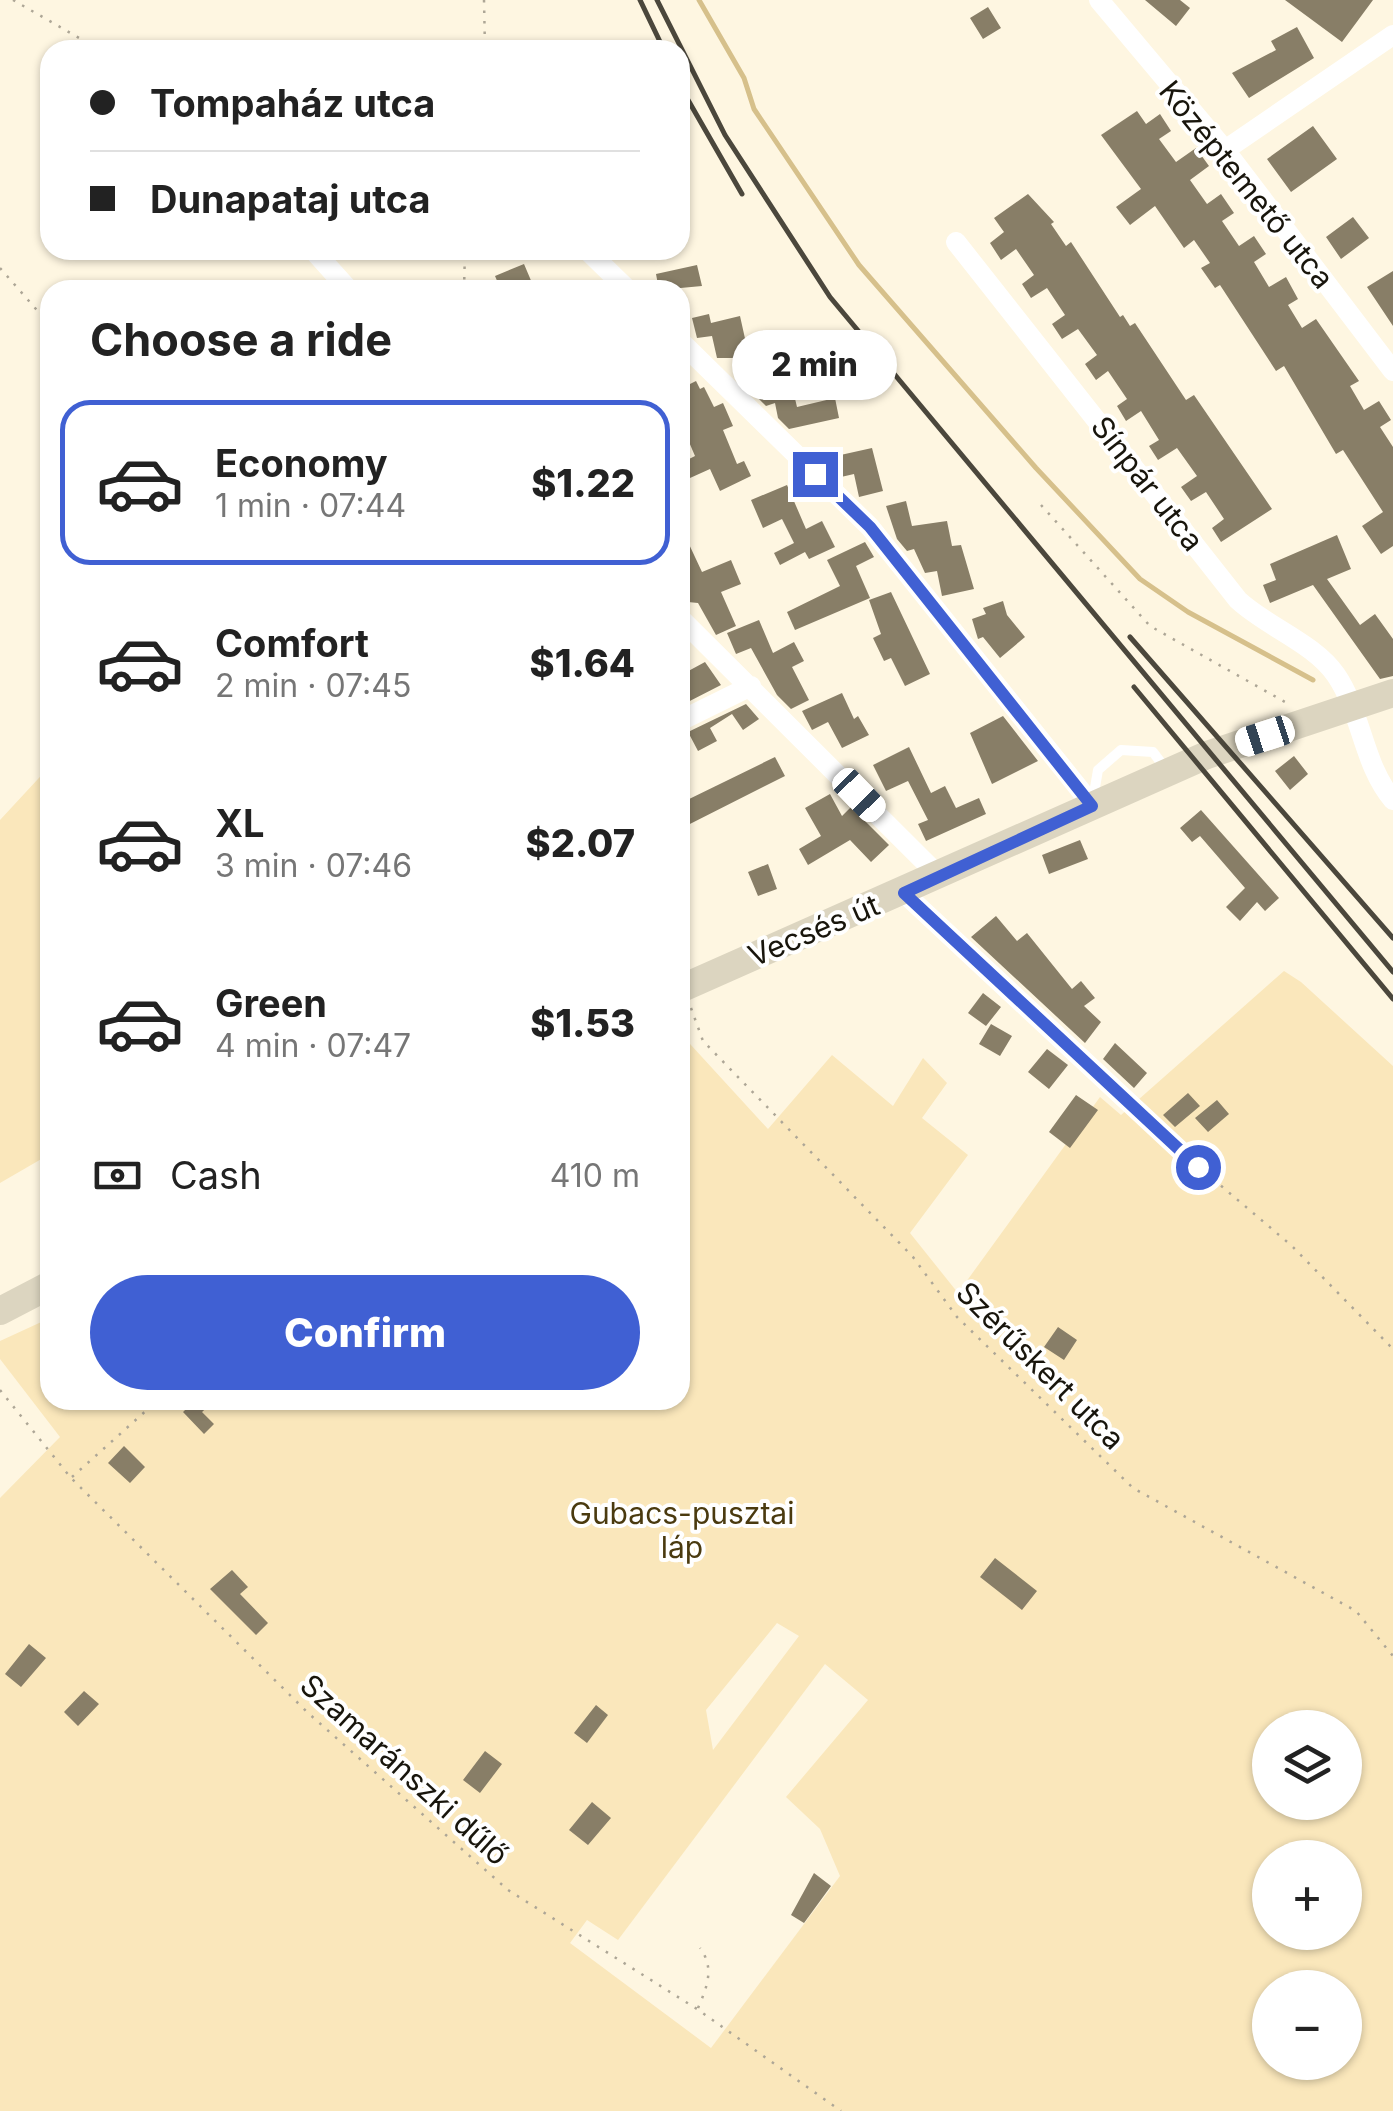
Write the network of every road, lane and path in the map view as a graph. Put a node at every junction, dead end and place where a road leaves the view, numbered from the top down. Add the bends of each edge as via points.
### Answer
1 (13, 0) edge
2 (484, 0) edge
3 (1105, 3) edge
4 (1393, 35) edge
5 (83, 40) edge
6 (485, 40) edge
7 (1225, 150) junction
8 (956, 242) dead end
9 (322, 260) edge
10 (597, 260) edge
11 (0, 268) edge
12 (340, 280) edge
13 (618, 280) edge
14 (40, 313) edge
15 (690, 351) edge
16 (1393, 371) edge
17 (1041, 505) dead end
18 (690, 628) edge
19 (751, 686) junction
20 (1393, 693) edge
21 (1354, 707) junction
22 (690, 716) edge
23 (1296, 725) junction
24 (1168, 773) junction
25 (1393, 800) edge
26 (1092, 806) junction
27 (940, 877) junction
28 (904, 893) junction
29 (690, 997) edge
30 (690, 1014) edge
31 (1198, 1167) joint
32 (40, 1290) edge
33 (0, 1310) edge
34 (1393, 1350) edge
35 (0, 1390) edge
36 (147, 1410) edge
37 (71, 1478) junction
38 (1393, 1656) edge
39 (700, 1948) dead end
40 (697, 2009) junction
41 (840, 2111) edge

1 - 5 path
2 - 6 path
3 - 7 street, Középtemető utca
4 - 7 street
7 - 16 street, Középtemető utca
8 - 21 street, Sínpár utca via 1238,600 1264,624 1308,648 1334,672
9 - 12 street
10 - 13 street
11 - 14 path
15 - 26 street via 870,527
17 - 23 path via 1150,626 1284,700
18 - 19 street
19 - 22 street
19 - 27 street
20 - 21 street, Vecsés út
21 - 23 street, Vecsés út
21 - 25 street, Sínpár utca via 1380,784
23 - 24 street, Vecsés út
24 - 26 street, Vecsés út
24 - 26 lane via 1152,752 1122,750 1098,770
26 - 27 street, Vecsés út
27 - 28 street, Vecsés út
28 - 29 street, Vecsés út
28 - 31 street
30 - 38 path, Szérűskert utca via 703,1041 913,1257 957,1317 1132,1488 1356,1611
31 - 34 path via 1292,1246
32 - 33 street
35 - 37 path, Szamaránszki dűlő
36 - 37 path
37 - 40 path, Szamaránszki dűlő via 306,1712 508,1890
39 - 40 path via 710,1981
40 - 41 path, Szamaránszki dűlő

